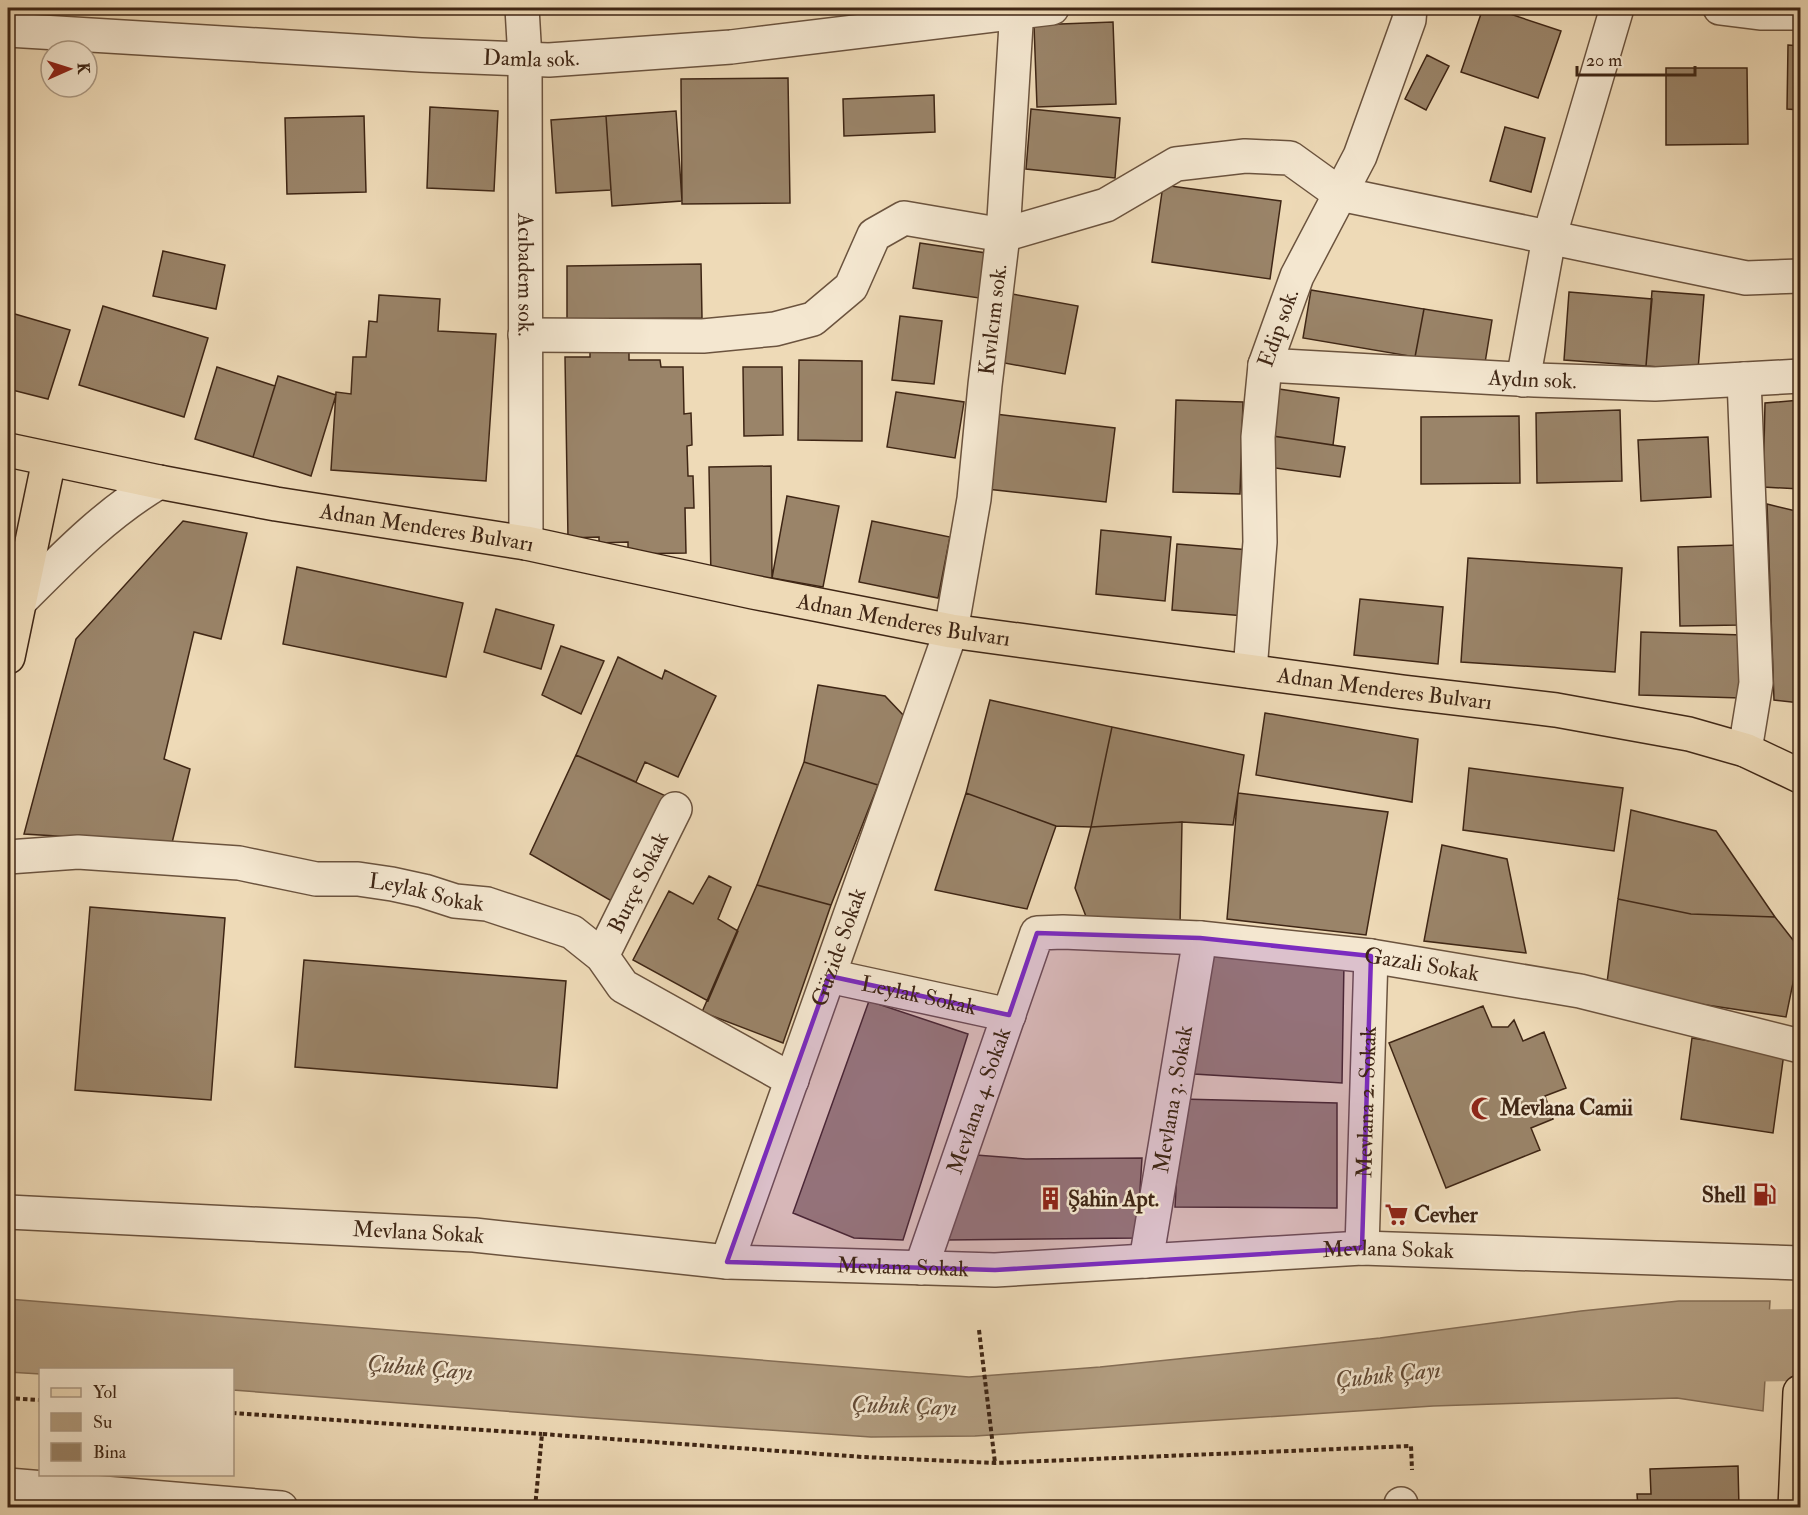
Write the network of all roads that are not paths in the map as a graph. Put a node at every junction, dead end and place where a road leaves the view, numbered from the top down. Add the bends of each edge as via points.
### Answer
1 (522, 8) edge
2 (1052, 8) edge
3 (1410, 8) edge
4 (1617, 8) edge
5 (1720, 8) edge
6 (1017, 10) edge
7 (1800, 13) edge
8 (8, 30) edge
9 (525, 59) junction
10 (1340, 194) junction
11 (1003, 235) junction
12 (1549, 238) junction
13 (1800, 276) edge
14 (525, 335) junction
15 (1265, 365) junction
16 (1800, 376) edge
17 (1744, 379) junction
18 (1523, 380) junction
19 (8, 450) edge
20 (49, 460) junction
21 (159, 482) junction
22 (526, 543) junction
23 (19, 602) junction
24 (951, 631) junction
25 (8, 657) edge
26 (1250, 671) junction
27 (1745, 750) junction
28 (1800, 776) edge
29 (675, 809) dead end
30 (8, 857) edge
31 (1037, 933) joint
32 (1200, 938) junction
33 (602, 956) junction
34 (1371, 956) junction
35 (829, 976) junction
36 (1009, 1015) junction
37 (1800, 1046) edge
38 (792, 1080) junction
39 (8, 1212) edge
40 (1362, 1248) junction
41 (1146, 1261) junction
42 (727, 1262) junction
43 (1800, 1263) edge
44 (921, 1268) junction
45 (1799, 1406) edge
46 (8, 1485) edge
47 (281, 1508) edge
48 (1794, 1508) edge

1 - 9 street, Acıbadem sok.
2 - 6 street, Damla sok.
3 - 10 street, Edip sok. via 1360,156
4 - 12 street
5 - 7 street
6 - 9 street, Damla sok. via 731,46
6 - 11 street, Kıvılcım sok.
8 - 9 street, Damla sok.
9 - 14 street, Acıbadem sok.
10 - 11 street via 1290,158 1245,156 1176,164 1106,206
10 - 12 street
10 - 15 street, Edip sok. via 1297,276
11 - 14 street via 904,218 874,235 851,287 813,319 775,329 703,336
11 - 24 street, Kıvılcım sok. via 974,499
12 - 13 street via 1746,279
12 - 18 street
14 - 22 street, Acıbadem sok.
15 - 18 street, Aydın sok.
15 - 26 street, Edip sok. via 1258,437 1260,542
16 - 17 street, Aydın sok.
17 - 18 street, Aydın sok. via 1655,384
17 - 27 street via 1756,683
19 - 20 main road, Adnan Menderes Bulvarı
20 - 21 main road, Adnan Menderes Bulvarı
20 - 23 main road
21 - 22 main road, Adnan Menderes Bulvarı
21 - 23 street via 87,534
22 - 24 main road, Adnan Menderes Bulvarı
23 - 25 main road
24 - 26 main road, Adnan Menderes Bulvarı
24 - 35 street, Güzide Sokak
26 - 27 main road, Adnan Menderes Bulvarı via 1556,710 1689,734
27 - 28 main road, Adnan Menderes Bulvarı
29 - 33 street, Burçe Sokak
30 - 33 street, Leylak Sokak via 78,852 228,862 316,879 392,884 456,901 487,904 572,932
31 - 32 street, Gazali Sokak
31 - 36 street, Mevlana 4. Sokak
32 - 34 street, Gazali Sokak
32 - 41 street, Mevlana 3. Sokak
33 - 38 street, Leylak Sokak via 624,986
34 - 37 street, Gazali Sokak via 1580,991
34 - 40 street, Mevlana 2. Sokak
35 - 36 street, Leylak Sokak
35 - 38 street, Güzide Sokak
36 - 44 street, Mevlana 4. Sokak
38 - 42 street, Güzide Sokak
39 - 42 street, Mevlana Sokak via 474,1235
40 - 41 street, Mevlana Sokak
40 - 43 street, Mevlana Sokak
41 - 44 street, Mevlana Sokak via 995,1270
42 - 44 street, Mevlana Sokak
45 - 48 main road
46 - 47 street

